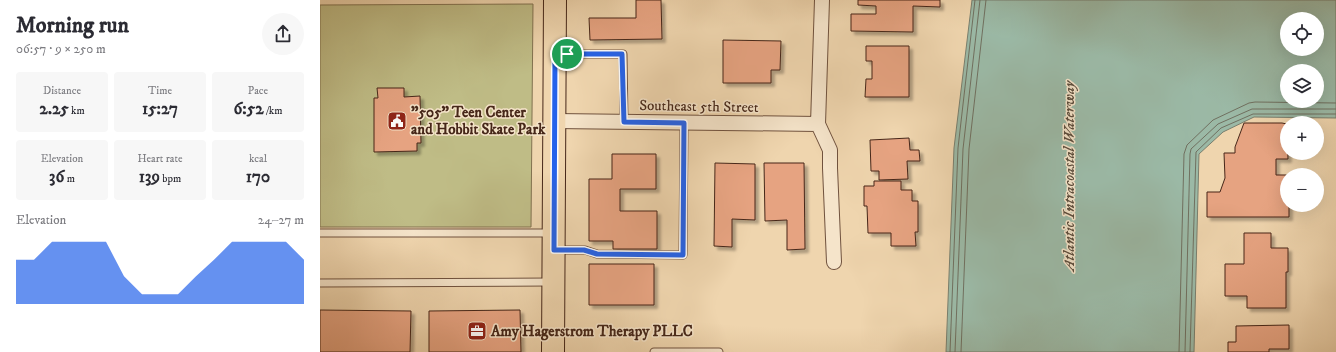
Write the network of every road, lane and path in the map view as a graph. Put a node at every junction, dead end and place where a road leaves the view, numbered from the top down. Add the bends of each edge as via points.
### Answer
1 (555, 0) edge
2 (822, 0) edge
3 (555, 54) junction
4 (555, 121) junction
5 (624, 122) junction
6 (684, 123) junction
7 (818, 124) junction
8 (320, 233) edge
9 (554, 241) junction
10 (834, 262) dead end
11 (554, 282) junction
12 (320, 283) edge
13 (554, 352) edge
14 (654, 352) edge
15 (719, 352) edge

1 - 3 main road
2 - 7 street
3 - 4 main road
3 - 5 lane via 622,54
4 - 5 street, Southeast 5th Street
4 - 9 main road
5 - 6 street, Southeast 5th Street
6 - 7 street, Southeast 5th Street
6 - 9 lane via 683,255 597,254
7 - 10 street via 830,150
8 - 9 lane
9 - 11 main road
11 - 12 lane
11 - 13 main road
14 - 15 lane

